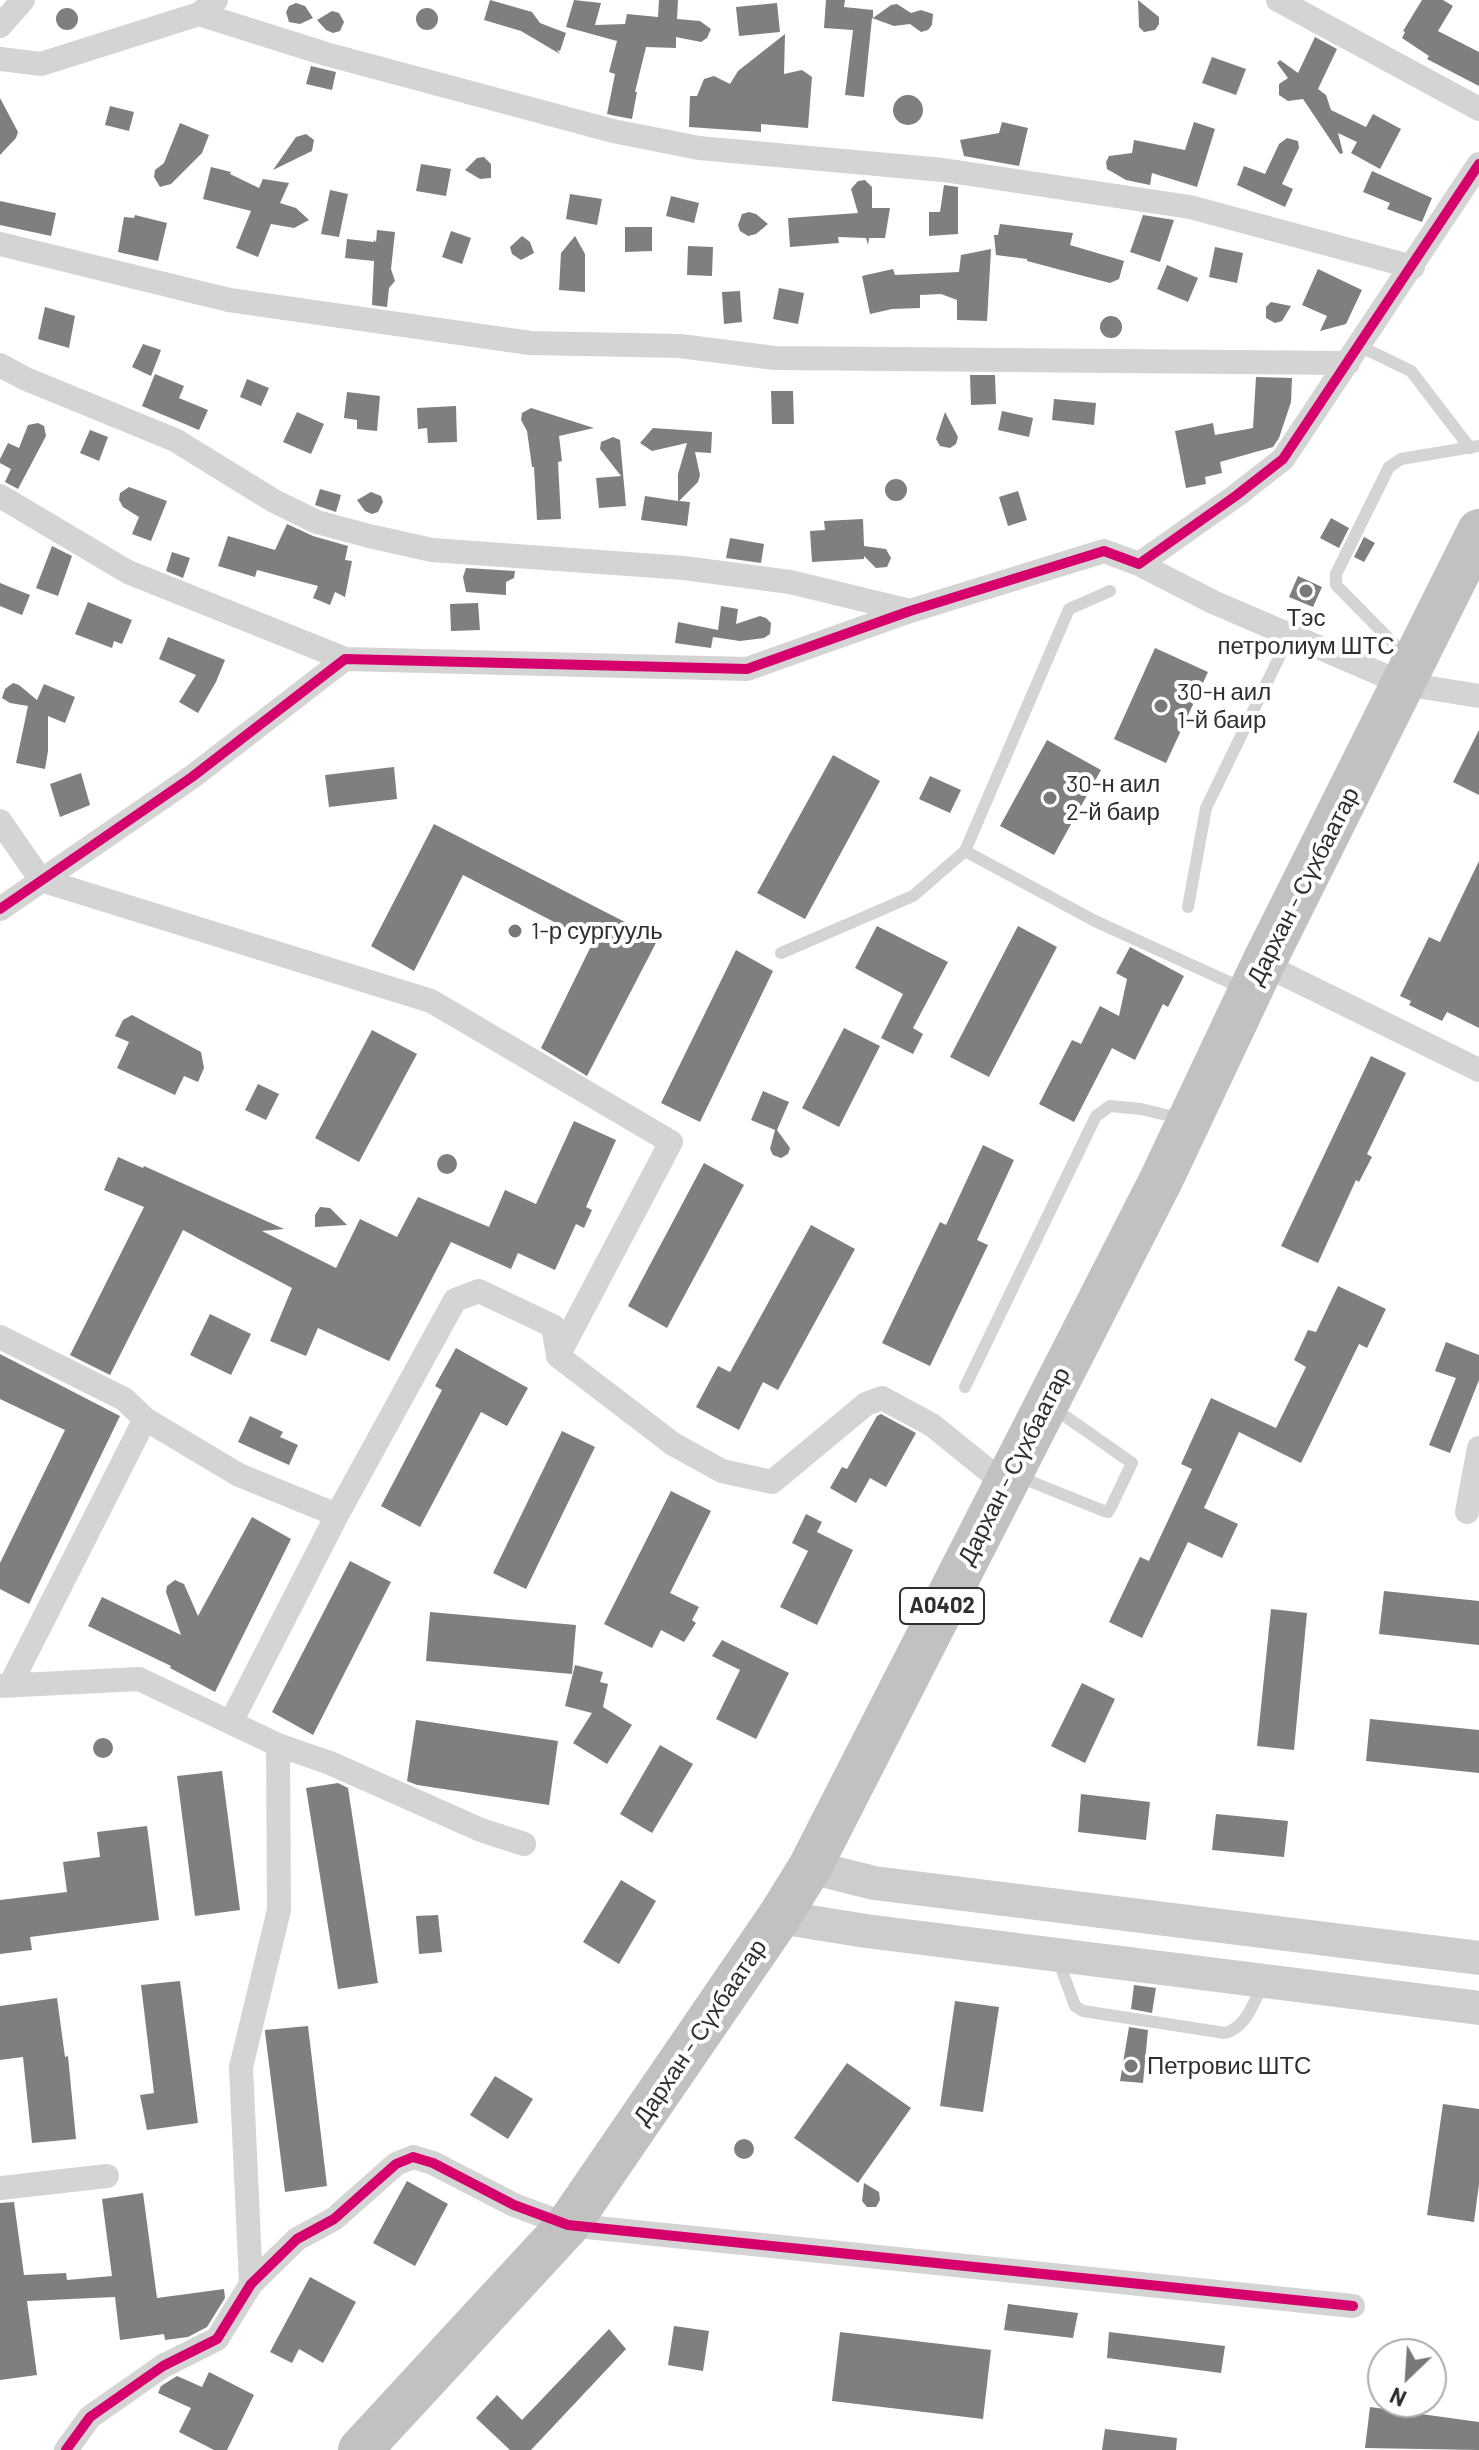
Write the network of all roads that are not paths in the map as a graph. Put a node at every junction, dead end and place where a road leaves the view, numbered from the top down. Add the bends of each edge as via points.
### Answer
1 (23, 0) edge
2 (1278, 0) edge
3 (208, 7) edge
4 (0, 26) edge
5 (0, 59) edge
6 (1479, 109) edge
7 (1479, 164) edge
8 (0, 244) edge
9 (1413, 267) junction
10 (1354, 355) junction
11 (0, 365) edge
12 (1475, 447) edge
13 (0, 496) edge
14 (1471, 555) edge
15 (1139, 564) junction
16 (1110, 591) dead end
17 (910, 611) junction
18 (1290, 635) junction
19 (345, 659) junction
20 (1409, 674) junction
21 (1479, 696) edge
22 (0, 821) edge
23 (965, 851) junction
24 (41, 880) junction
25 (1188, 907) dead end
26 (0, 909) edge
27 (781, 953) dead end
28 (1256, 978) junction
29 (1479, 1070) edge
30 (1189, 1120) junction
31 (0, 1337) edge
32 (558, 1356) junction
33 (965, 1387) dead end
34 (1046, 1403) junction
35 (145, 1419) junction
36 (1479, 1448) edge
37 (1008, 1478) junction
38 (1467, 1512) dead end
39 (337, 1515) junction
40 (5, 1686) edge
41 (231, 1722) junction
42 (278, 1745) junction
43 (524, 1844) dead end
44 (810, 1867) junction
45 (779, 1917) junction
46 (1055, 1954) junction
47 (1479, 1958) edge
48 (1265, 1981) junction
49 (1479, 2008) edge
50 (107, 2176) dead end
51 (0, 2188) edge
52 (568, 2225) junction
53 (251, 2284) junction
54 (1353, 2306) dead end
55 (66, 2450) edge
56 (360, 2450) edge

1 - 4 street
2 - 6 street
3 - 5 street via 41,64
3 - 9 street via 326,54 628,134 699,148 943,170 1190,207
7 - 9 street
8 - 10 street via 229,300 530,343 680,346 775,358
9 - 10 street
10 - 12 lane via 1411,371
10 - 15 street via 1283,459
11 - 17 street via 175,440 317,522 432,550 684,568 790,582
12 - 20 lane via 1401,459 1389,467 1336,574 1336,585
13 - 19 street via 128,572
14 - 20 highway, Дархан - Сүхбаатар / A0402
15 - 17 street via 1104,551
15 - 18 street
16 - 23 lane via 1069,609
17 - 19 street via 747,669
18 - 20 street
18 - 25 lane via 1206,808
19 - 24 street via 192,777
20 - 21 street
20 - 28 highway, Дархан - Сүхбаатар / A0402
22 - 24 street
23 - 27 lane via 913,896
23 - 28 lane via 1114,931
24 - 26 street
24 - 32 street via 431,1001 671,1142
28 - 29 street
28 - 30 highway, Дархан - Сүхбаатар / A0402
30 - 33 lane via 1110,1106 1096,1116
30 - 34 highway, Дархан - Сүхбаатар / A0402
31 - 35 street via 124,1399
32 - 37 street via 673,1444 722,1471 772,1482 866,1404 882,1398 932,1425
32 - 39 street via 553,1326 479,1291 455,1300
34 - 37 highway, Дархан - Сүхбаатар / A0402
34 - 37 lane via 1132,1463 1110,1509
35 - 39 street via 239,1475
35 - 40 street
36 - 38 street
37 - 44 highway, Дархан - Сүхбаатар / A0402
39 - 41 street
40 - 41 street via 139,1679
41 - 42 street
42 - 43 street
42 - 53 street via 279,1910 241,2067
44 - 45 highway, Дархан - Сүхбаатар / A0402
44 - 47 main road via 874,1883
45 - 46 main road
45 - 52 highway, Дархан - Сүхбаатар / A0402
46 - 48 main road
46 - 48 lane via 1075,2006 1083,2011 1225,2033 1242,2023
48 - 49 main road
50 - 51 street
52 - 53 street via 413,2157 396,2164 334,2219 297,2239
52 - 54 street
52 - 56 highway, Дархан - Сүхбаатар / A0402
53 - 55 street via 217,2339 163,2366 90,2417

